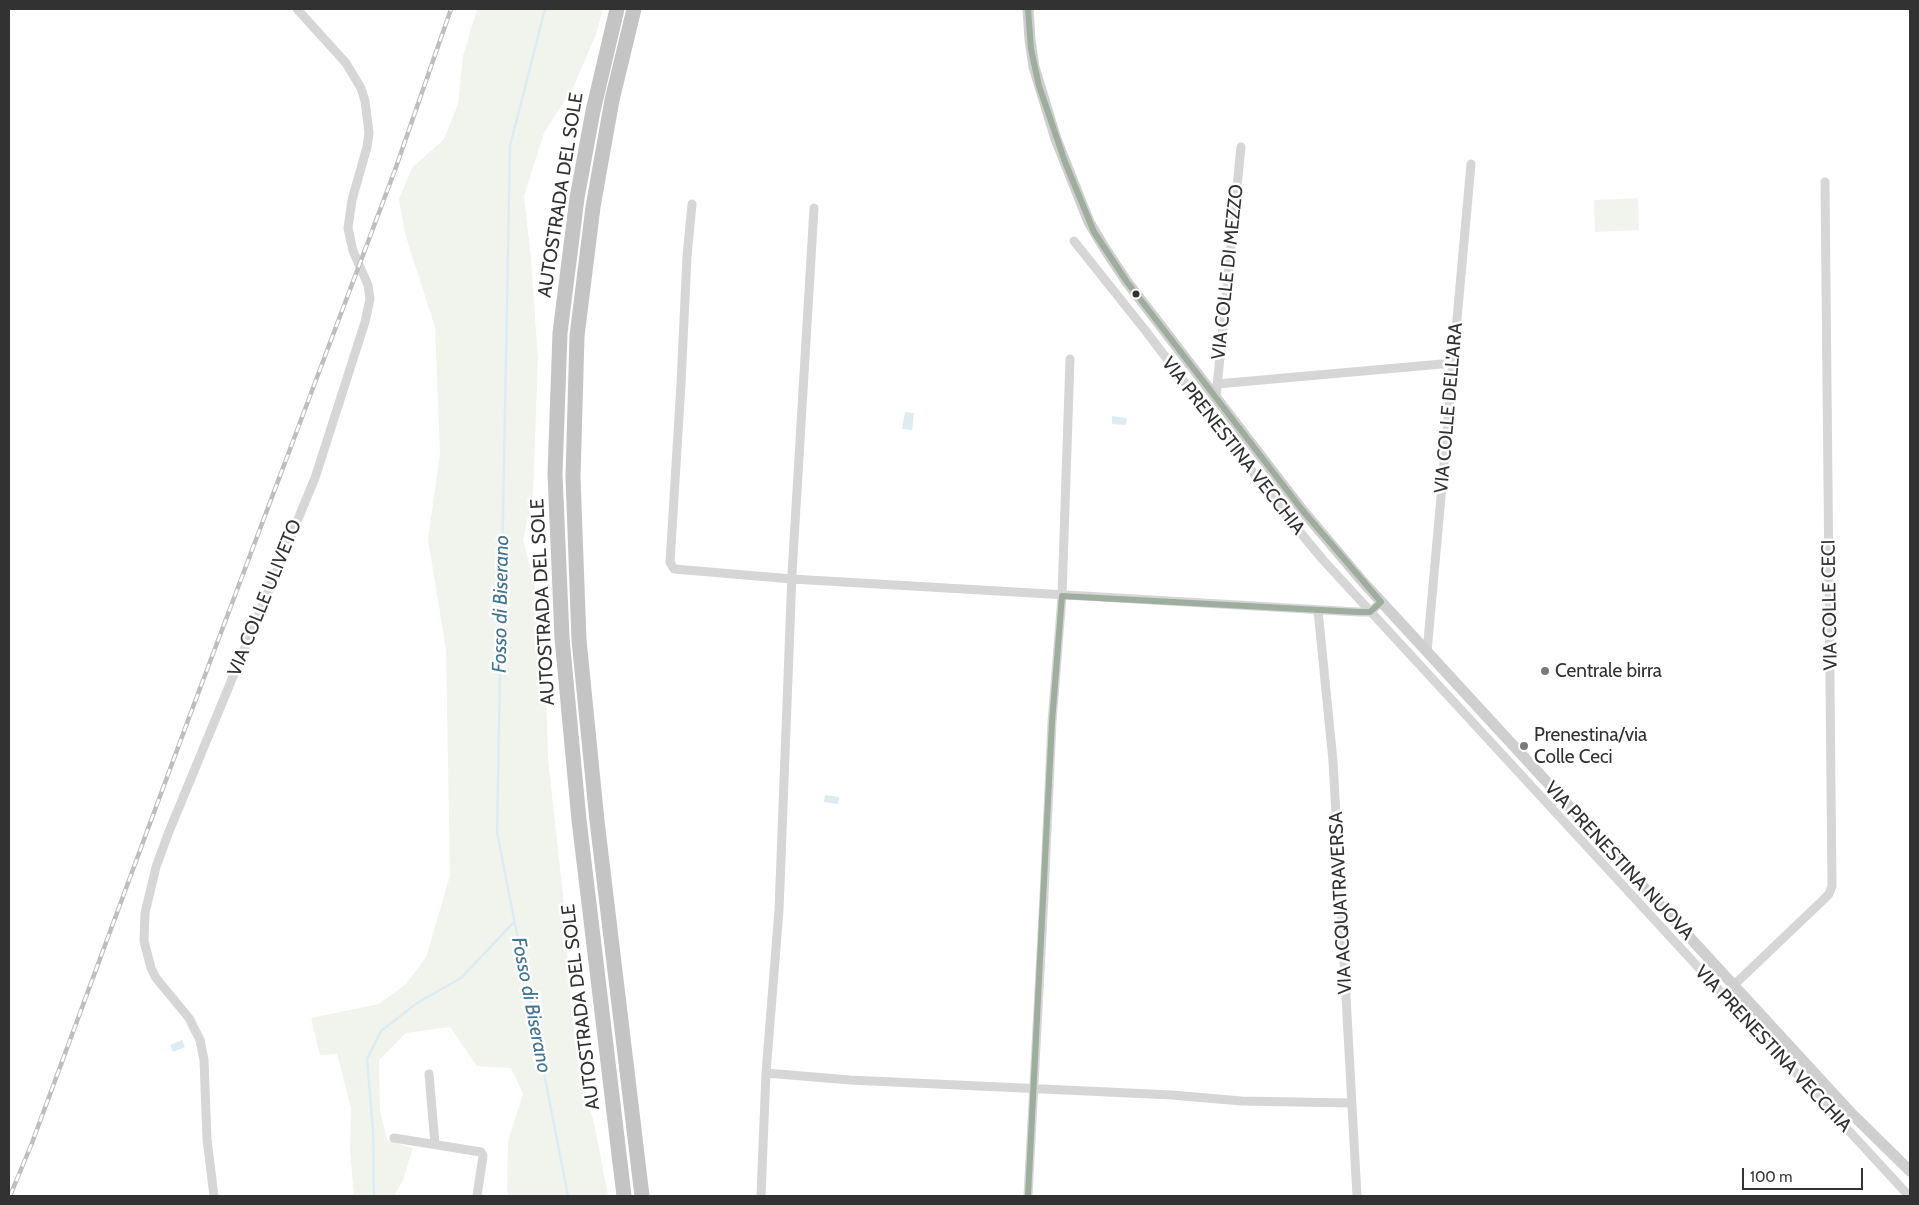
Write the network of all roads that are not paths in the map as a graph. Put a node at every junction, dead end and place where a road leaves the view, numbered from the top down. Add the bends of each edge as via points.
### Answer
1 (297, 9) edge
2 (617, 9) edge
3 (634, 9) edge
4 (1028, 9) edge
5 (1241, 146) dead end
6 (1471, 164) dead end
7 (1826, 182) dead end
8 (692, 204) dead end
9 (814, 208) dead end
10 (1074, 241) dead end
11 (1070, 359) dead end
12 (1453, 363) junction
13 (1217, 384) junction
14 (1216, 397) junction
15 (792, 579) junction
16 (1062, 596) junction
17 (1381, 602) junction
18 (1318, 610) junction
19 (1370, 612) junction
20 (1427, 652) junction
21 (1734, 985) junction
22 (766, 1073) junction
23 (429, 1074) dead end
24 (1033, 1088) junction
25 (1351, 1102) junction
26 (394, 1138) dead end
27 (436, 1144) junction
28 (1910, 1171) edge
29 (214, 1196) edge
30 (477, 1196) edge
31 (624, 1196) edge
32 (642, 1196) edge
33 (760, 1196) edge
34 (1028, 1196) edge
35 (1357, 1196) edge
36 (1909, 1196) edge

1 - 29 street, VIA COLLE ULIVETO via 346,63 365,101 367,147 352,200 348,228 370,299 315,478 168,834 145,913 144,941 151,968 189,1018 201,1045
2 - 31 highway, AUTOSTRADA DEL SOLE via 577,198 560,333 556,474 563,648 579,820
3 - 32 highway, AUTOSTRADA DEL SOLE via 610,110 593,207 577,336 573,477 579,640
4 - 14 main road, VIA PRENESTINA NUOVA via 1031,49 1039,86 1089,222 1128,282
5 - 13 street, VIA COLLE DI MEZZO
6 - 12 street, VIA COLLE DELL'ARA
7 - 21 street, VIA COLLE CECI via 1832,886 1829,894
8 - 15 street via 686,256 670,563 677,570
9 - 15 street
10 - 19 street, VIA PRENESTINA VECCHIA via 1146,330 1279,507
11 - 16 street
12 - 13 street
12 - 20 street, VIA COLLE DELL'ARA
13 - 14 street, VIA COLLE DI MEZZO
14 - 17 main road, VIA PRENESTINA NUOVA via 1308,517
15 - 16 street
15 - 22 street via 779,910
16 - 18 street
16 - 24 street via 1052,722
17 - 19 street
17 - 20 main road, VIA PRENESTINA NUOVA
18 - 19 street
18 - 25 street, VIA ACQUATRAVERSA via 1333,762
19 - 36 street, VIA PRENESTINA VECCHIA
20 - 21 main road, VIA PRENESTINA NUOVA
21 - 28 main road, VIA PRENESTINA NUOVA via 1852,1114
22 - 24 street
22 - 33 street
23 - 27 street
24 - 25 street via 1241,1101
24 - 34 street
25 - 35 street, VIA ACQUATRAVERSA
26 - 27 street
27 - 30 street via 482,1153

